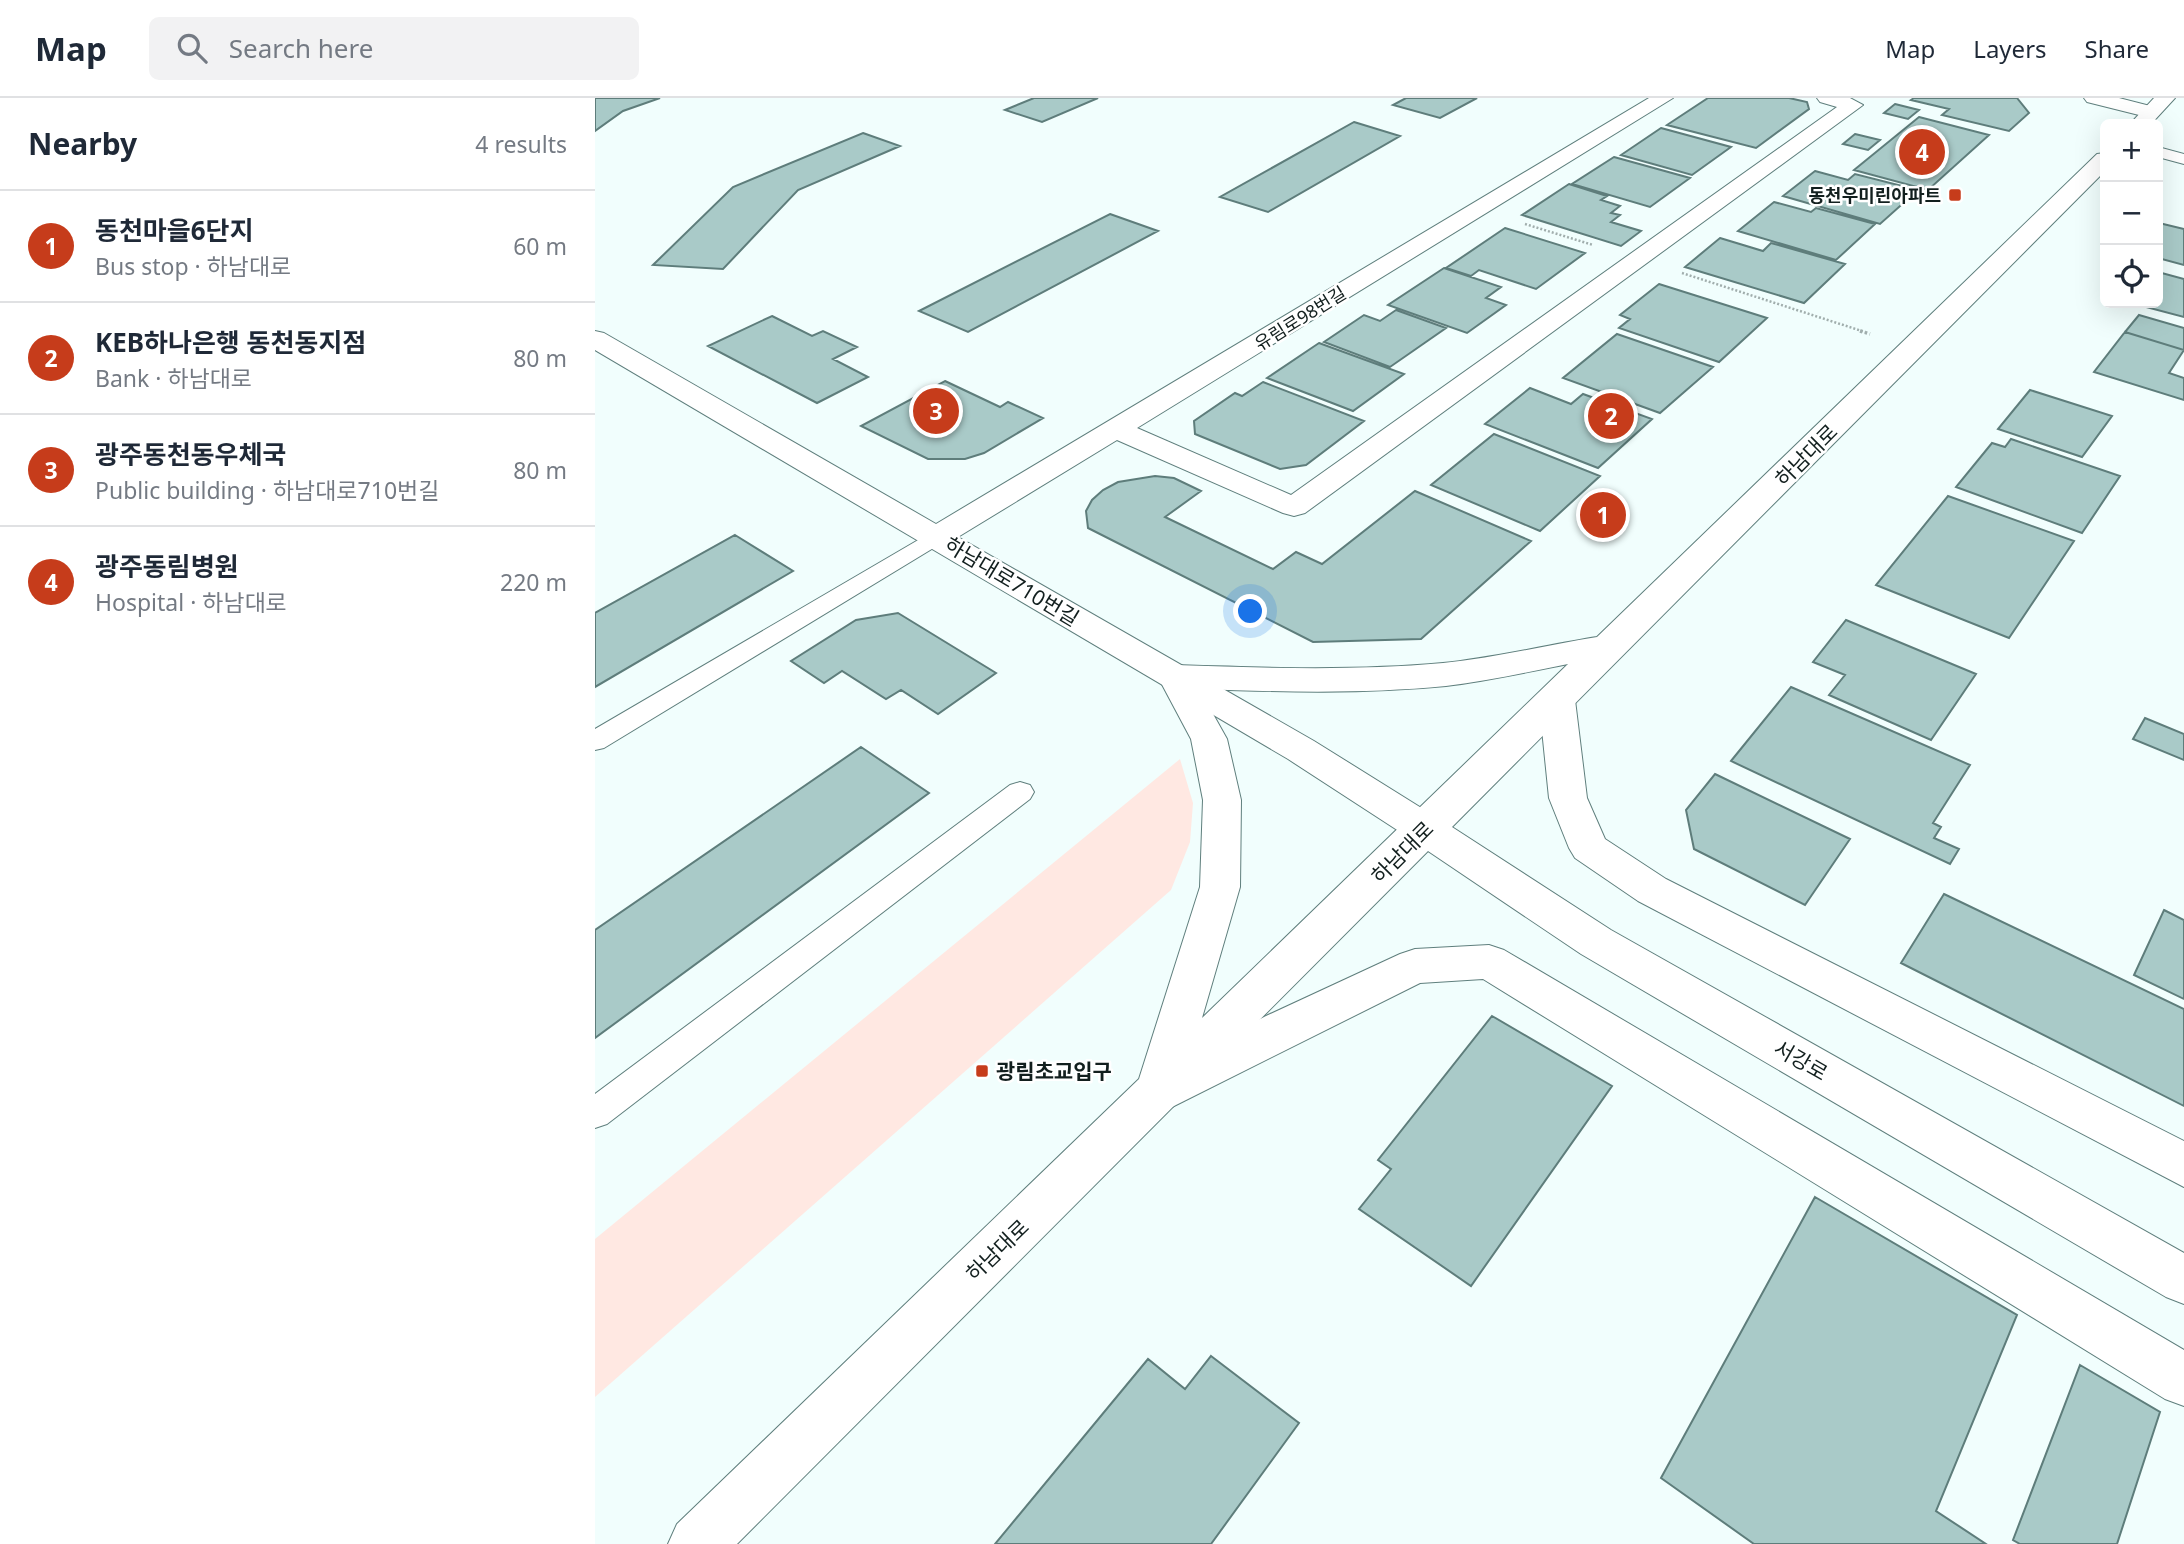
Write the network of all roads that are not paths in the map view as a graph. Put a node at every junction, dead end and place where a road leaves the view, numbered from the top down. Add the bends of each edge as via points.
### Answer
1 (1663, 98) edge
2 (1827, 98) edge
3 (2094, 98) edge
4 (2152, 111) edge
5 (2163, 153) edge
6 (2184, 159) edge
7 (2100, 164) edge
8 (595, 339) edge
9 (1118, 430) junction
10 (937, 536) junction
11 (1614, 645) junction
12 (1175, 677) junction
13 (1557, 700) junction
14 (595, 741) edge
15 (1020, 792) dead end
16 (1425, 829) junction
17 (1156, 1096) junction
18 (595, 1113) edge
19 (2184, 1165) edge
20 (2184, 1280) edge
21 (2184, 1380) edge
22 (697, 1544) edge

1 - 9 street, 유림로98번길
2 - 9 street via 1853,105 1294,507
3 - 4 street
5 - 6 lane
7 - 11 street, 하남대로
8 - 10 street, 하남대로710번길
9 - 10 street, 유림로98번길
10 - 12 street, 하남대로710번길
10 - 14 lane
11 - 12 street via 1450,673 1374,680
11 - 13 street, 하남대로
12 - 16 street, 하남대로710번길
12 - 17 street via 1209,740 1217,776 1222,800 1220,887
13 - 16 street, 하남대로
13 - 19 street via 1568,798 1589,848 1652,890
15 - 18 lane
16 - 17 street, 하남대로
16 - 20 street, 서강로 via 1596,942
17 - 21 street via 1281,1029 1415,966 1489,962
17 - 22 street, 하남대로

